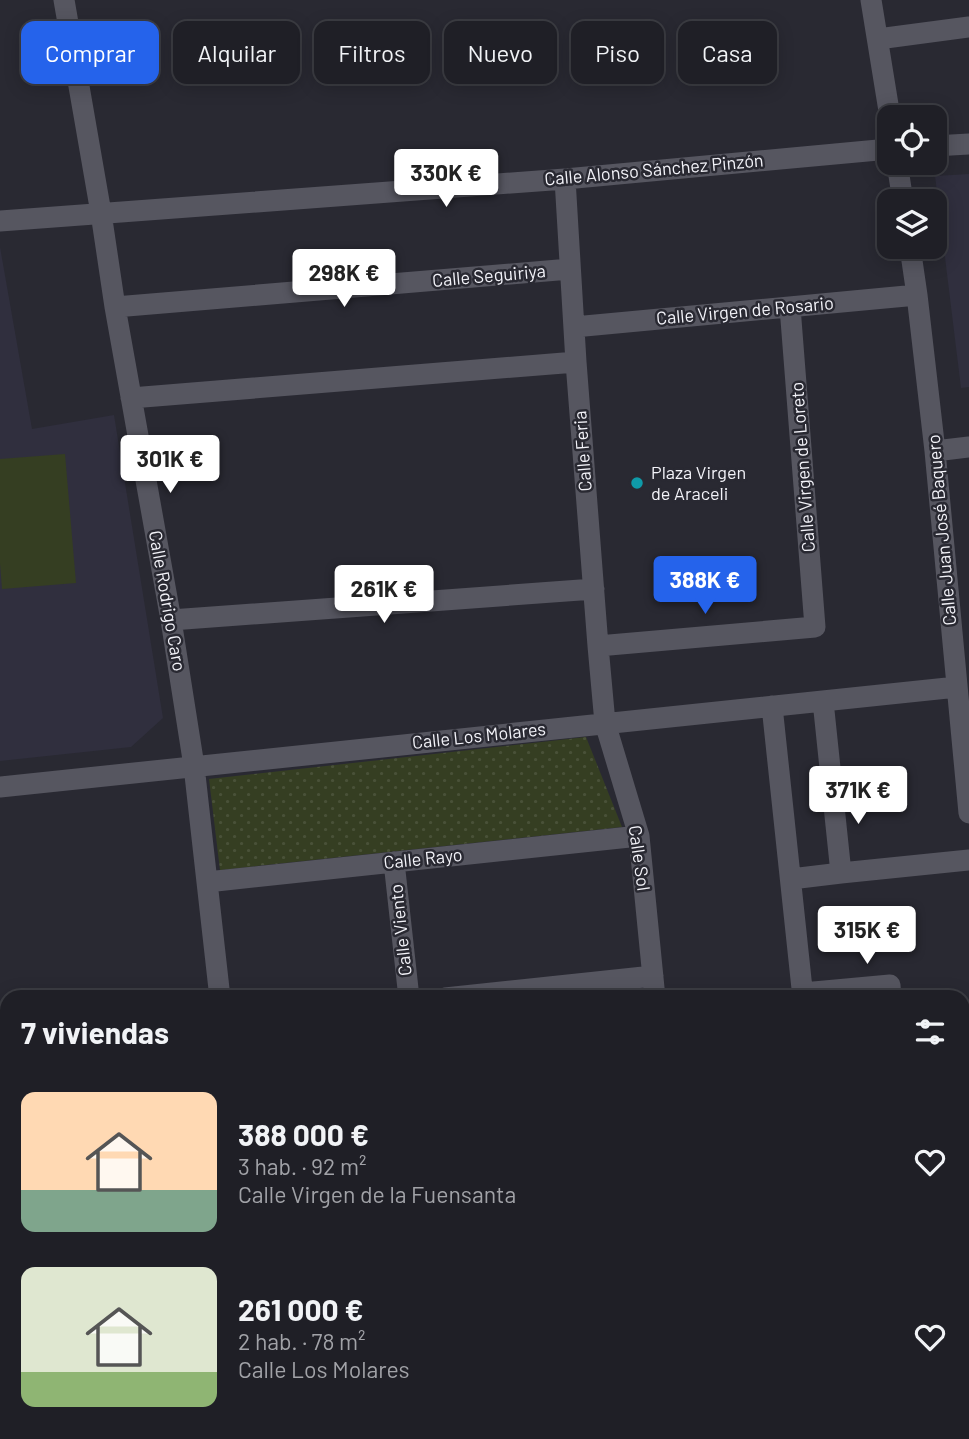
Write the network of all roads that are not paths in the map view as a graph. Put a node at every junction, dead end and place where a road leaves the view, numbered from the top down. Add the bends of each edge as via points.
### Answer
1 (64, 0) edge
2 (871, 0) edge
3 (969, 26) edge
4 (878, 39) junction
5 (888, 105) edge
6 (969, 144) edge
7 (947, 145) edge
8 (877, 150) edge
9 (565, 179) junction
10 (101, 213) junction
11 (0, 221) edge
12 (912, 259) edge
13 (570, 269) junction
14 (917, 295) junction
15 (115, 307) junction
16 (790, 307) junction
17 (574, 327) junction
18 (576, 362) junction
19 (131, 397) junction
20 (969, 447) edge
21 (935, 451) junction
22 (594, 589) junction
23 (170, 620) junction
24 (598, 646) junction
25 (957, 687) junction
26 (823, 701) junction
27 (772, 706) junction
28 (605, 723) junction
29 (194, 766) junction
30 (0, 786) edge
31 (969, 813) edge
32 (639, 836) junction
33 (969, 860) edge
34 (394, 862) junction
35 (841, 873) junction
36 (790, 879) junction
37 (207, 882) junction
38 (653, 975) junction
39 (219, 990) edge
40 (408, 990) edge
41 (517, 990) edge
42 (654, 990) edge
43 (802, 990) edge
44 (846, 990) edge
45 (890, 990) edge

1 - 10 street, Calle Rodrigo Caro
2 - 4 street
3 - 4 street
4 - 5 street
6 - 7 street
8 - 9 street, Calle Alonso Sánchez Pinzón
9 - 10 street, Calle Alonso Sánchez Pinzón
9 - 13 street, Calle Feria
10 - 11 street, Calle Alonso Sánchez Pinzón
10 - 15 street, Calle Rodrigo Caro
12 - 14 street, Calle Juan José Baquero
13 - 15 street, Calle Seguiriya
13 - 17 street, Calle Feria
14 - 16 street, Calle Virgen de Rosario
14 - 21 street, Calle Juan José Baquero
15 - 19 street, Calle Rodrigo Caro
16 - 17 street, Calle Virgen de Rosario
16 - 24 street, Calle Virgen de Loreto via 816,627
17 - 18 street, Calle Feria
18 - 19 street
18 - 22 street, Calle Feria
19 - 23 street, Calle Rodrigo Caro
20 - 21 street
21 - 25 street, Calle Juan José Baquero
22 - 23 street
22 - 24 street, Calle Feria
23 - 29 street, Calle Rodrigo Caro
24 - 28 street, Calle Feria
25 - 26 street, Calle Los Molares
25 - 31 street, Calle Juan José Baquero
26 - 27 street, Calle Los Molares
26 - 35 street
27 - 28 street, Calle Los Molares
27 - 36 street
28 - 29 street, Calle Los Molares
28 - 32 street, Calle Sol
29 - 30 street, Calle Los Molares
29 - 37 street, Calle Rodrigo Caro
32 - 34 street, Calle Rayo
32 - 38 street, Calle Sol
33 - 35 street
34 - 37 street, Calle Rayo
34 - 40 street, Calle Viento
35 - 36 street
36 - 43 street
37 - 39 street, Calle Rodrigo Caro
38 - 41 street
38 - 42 street, Calle Sol
44 - 45 street via 890,985

